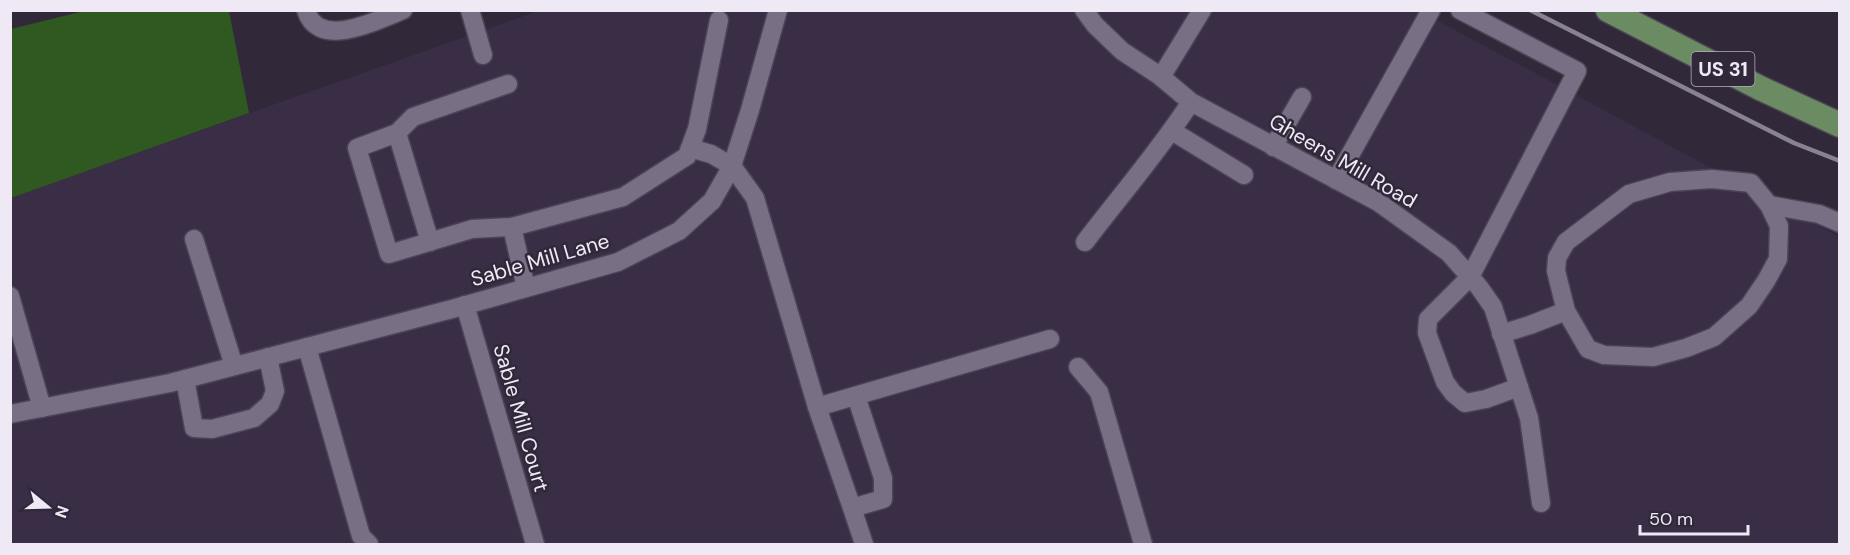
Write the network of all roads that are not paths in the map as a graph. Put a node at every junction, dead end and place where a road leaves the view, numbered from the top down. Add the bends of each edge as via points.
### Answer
1 (306, 10) edge
2 (403, 10) edge
3 (470, 10) edge
4 (778, 10) edge
5 (1202, 10) edge
6 (1431, 10) edge
7 (1460, 10) edge
8 (1608, 10) edge
9 (1084, 11) edge
10 (719, 20) dead end
11 (483, 55) dead end
12 (1161, 78) junction
13 (508, 84) dead end
14 (1302, 97) dead end
15 (1191, 102) junction
16 (1839, 125) edge
17 (1172, 131) junction
18 (397, 133) junction
19 (1273, 147) junction
20 (690, 148) junction
21 (732, 166) junction
22 (1244, 175) dead end
23 (1336, 180) junction
24 (1769, 205) junction
25 (1839, 223) edge
26 (512, 227) junction
27 (194, 239) dead end
28 (430, 242) junction
29 (1085, 242) dead end
30 (1470, 277) junction
31 (526, 288) junction
32 (10, 296) edge
33 (465, 305) junction
34 (1566, 311) junction
35 (1501, 334) junction
36 (1050, 339) dead end
37 (307, 347) junction
38 (268, 357) junction
39 (234, 366) junction
40 (1078, 367) dead end
41 (177, 381) junction
42 (1519, 387) junction
43 (856, 396) junction
44 (817, 407) junction
45 (42, 408) junction
46 (10, 414) edge
47 (1541, 503) dead end
48 (852, 508) junction
49 (369, 544) edge
50 (535, 544) edge
51 (864, 544) edge
52 (1143, 544) edge

1 - 2 street via 317,27 345,32
3 - 11 street
4 - 21 street, Sable Mill Lane
5 - 12 street
6 - 23 street
7 - 30 street via 1577,71
8 - 16 main road, US 31
9 - 12 street, Gheens Mill Road via 1122,51
10 - 20 street via 698,129
12 - 15 street, Gheens Mill Road
13 - 18 street via 413,117
14 - 19 street
15 - 17 street
15 - 19 street, Gheens Mill Road
17 - 22 street
17 - 29 street
18 - 28 street
18 - 28 street via 357,148 389,254
19 - 23 street, Gheens Mill Road
20 - 21 street
20 - 26 street via 687,156 623,197
21 - 31 street, Sable Mill Lane via 712,201 680,231 618,262
21 - 44 street via 755,198
23 - 30 street, Gheens Mill Road via 1378,202 1449,253
24 - 25 street via 1819,214
24 - 34 street via 1751,183 1712,179 1670,182 1629,194 1566,242 1557,258 1556,271
24 - 34 street via 1779,226 1778,259 1749,306 1714,337 1653,357 1604,355 1588,349
26 - 28 street via 472,229
26 - 31 street
27 - 39 street
30 - 35 street, Gheens Mill Road via 1493,307
30 - 42 street via 1428,319 1427,333 1445,382 1466,403
31 - 33 street, Sable Mill Lane
32 - 45 street
33 - 37 street, Sable Mill Lane
33 - 50 street, Sable Mill Court
34 - 35 street
35 - 42 street, Gheens Mill Road
36 - 43 street
37 - 38 street, Sable Mill Lane
37 - 49 street via 361,536
38 - 39 street, Sable Mill Lane
38 - 41 street via 275,391 270,404 254,418 212,429 194,428
39 - 41 street, Sable Mill Lane
40 - 52 street via 1099,392
41 - 45 street, Sable Mill Lane
42 - 47 street, Gheens Mill Road via 1528,418
43 - 44 street
43 - 48 street via 883,478 883,499
44 - 48 street
45 - 46 street, Sable Mill Lane
48 - 51 street

